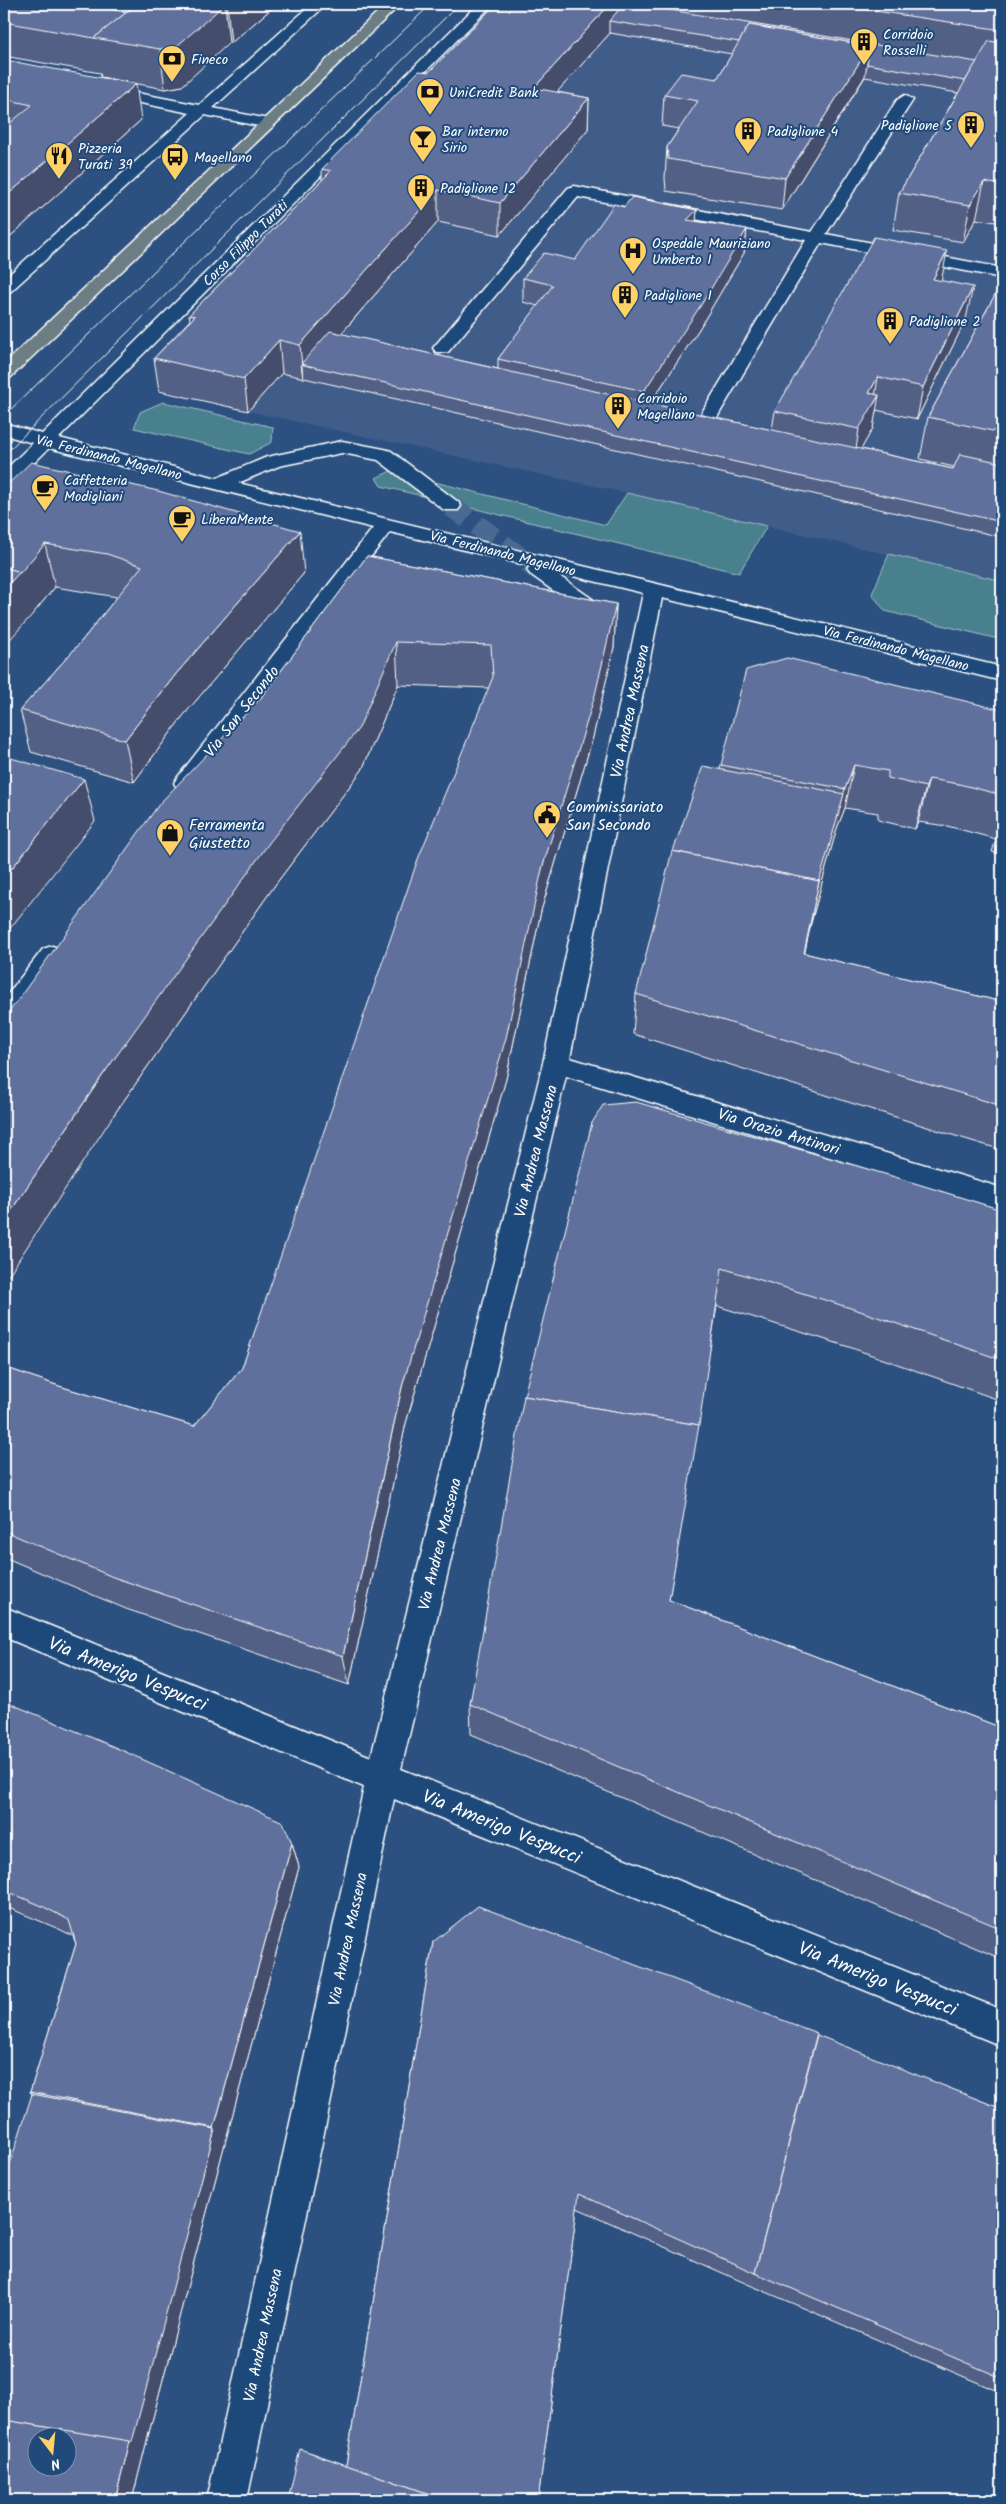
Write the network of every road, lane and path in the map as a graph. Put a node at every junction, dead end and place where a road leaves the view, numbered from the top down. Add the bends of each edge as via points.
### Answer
1 (320, 4) edge
2 (394, 4) edge
3 (486, 4) edge
4 (82, 88) edge
5 (905, 100) dead end
6 (200, 110) junction
7 (268, 122) junction
8 (817, 236) junction
9 (1002, 273) edge
10 (4, 288) edge
11 (442, 348) dead end
12 (4, 374) edge
13 (710, 414) edge
14 (4, 429) edge
15 (44, 442) junction
16 (4, 482) edge
17 (219, 484) junction
18 (452, 506) tunnel mouth
19 (386, 524) junction
20 (537, 570) tunnel mouth
21 (654, 589) junction
22 (605, 618) edge
23 (1002, 674) edge
24 (174, 798) edge
25 (64, 938) edge
26 (4, 1017) edge
27 (556, 1063) junction
28 (1002, 1199) edge
29 (4, 1622) edge
30 (382, 1778) junction
31 (1002, 2028) edge
32 (227, 2500) edge

1 - 6 street
2 - 7 main road
3 - 15 street, Corso Filippo Turati
4 - 6 street
5 - 8 street
6 - 7 street
6 - 10 street
7 - 12 main road
8 - 9 street
8 - 11 street via 574,191
8 - 13 street
14 - 15 street, Via Ferdinando Magellano
15 - 16 street, Corso Filippo Turati
15 - 17 street, Via Ferdinando Magellano
17 - 18 street via 274,461 342,447 384,455
17 - 19 street, Via Ferdinando Magellano
19 - 21 street, Via Ferdinando Magellano
19 - 24 street, Via San Secondo
20 - 22 street
21 - 23 street, Via Ferdinando Magellano
21 - 27 street, Via Andrea Massena
25 - 26 street
27 - 28 street, Via Orazio Antinori
27 - 30 street, Via Andrea Massena
29 - 30 street, Via Amerigo Vespucci
30 - 31 street, Via Amerigo Vespucci
30 - 32 street, Via Andrea Massena

